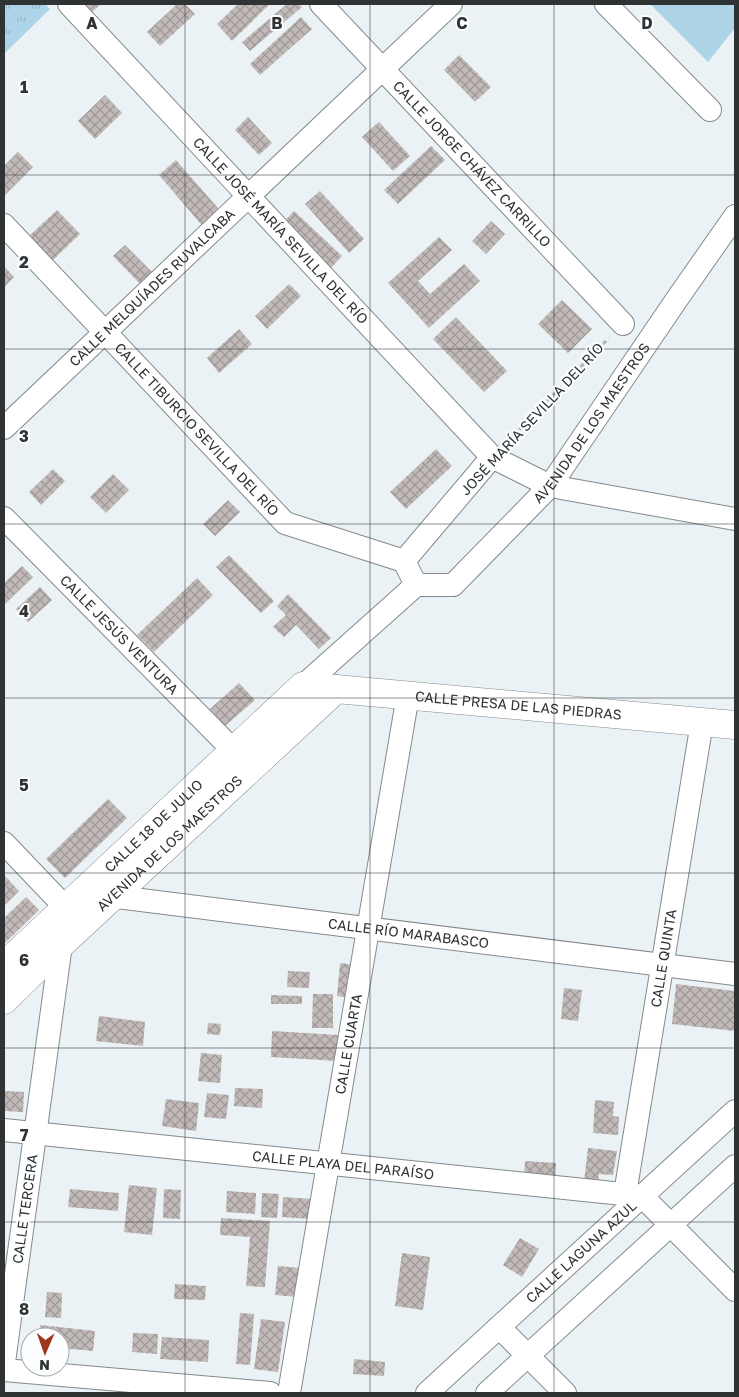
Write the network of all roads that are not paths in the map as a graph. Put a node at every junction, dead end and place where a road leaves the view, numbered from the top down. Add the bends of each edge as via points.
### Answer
1 (69, 4) edge
2 (321, 4) edge
3 (451, 4) edge
4 (606, 4) edge
5 (382, 69) junction
6 (710, 110) dead end
7 (248, 196) junction
8 (735, 216) edge
9 (4, 225) edge
10 (623, 324) road end
11 (104, 332) junction
12 (4, 428) edge
13 (492, 457) junction
14 (550, 486) junction
15 (4, 518) edge
16 (735, 519) edge
17 (404, 561) junction
18 (416, 585) junction
19 (303, 686) junction
20 (336, 689) junction
21 (408, 695) junction
22 (702, 722) junction
23 (735, 725) edge
24 (234, 751) junction
25 (4, 843) edge
26 (114, 896) junction
27 (74, 900) junction
28 (369, 928) junction
29 (61, 944) junction
30 (662, 965) junction
31 (4, 966) edge
32 (735, 974) edge
33 (4, 1000) edge
34 (735, 1110) edge
35 (4, 1130) edge
36 (36, 1133) junction
37 (329, 1163) junction
38 (735, 1166) edge
39 (633, 1195) junction
40 (672, 1225) junction
41 (735, 1290) edge
42 (499, 1327) junction
43 (528, 1356) junction
44 (4, 1362) edge
45 (4, 1370) edge
46 (270, 1393) edge
47 (289, 1393) edge
48 (427, 1393) edge
49 (487, 1393) edge
50 (565, 1393) edge

1 - 7 street, CALLE JOSÉ MARÍA SEVILLA DEL RÍO
2 - 5 street, CALLE JORGE CHÁVEZ CARRILLO
3 - 5 street, CALLE MELQUÍADES RUVALCABA
4 - 6 street
5 - 7 street, CALLE MELQUÍADES RUVALCABA
5 - 10 street, CALLE JORGE CHÁVEZ CARRILLO
7 - 11 street, CALLE MELQUÍADES RUVALCABA
7 - 13 street, CALLE JOSÉ MARÍA SEVILLA DEL RÍO
8 - 14 street, AVENIDA DE LOS MAESTROS
9 - 11 street, CALLE TIBURCIO SEVILLA DEL RÍO
11 - 12 street, CALLE MELQUÍADES RUVALCABA
11 - 17 street, CALLE TIBURCIO SEVILLA DEL RÍO via 284,523
13 - 14 street
13 - 17 street, JOSÉ MARÍA SEVILLA DEL RÍO
14 - 16 street
14 - 18 street, AVENIDA DE LOS MAESTROS via 453,585
15 - 24 street, CALLE JESÚS VENTURA
17 - 18 street
18 - 19 street
19 - 20 street, CALLE PRESA DE LAS PIEDRAS
19 - 24 street, CALLE 18 DE JULIO
20 - 21 street, CALLE PRESA DE LAS PIEDRAS
20 - 26 street, AVENIDA DE LOS MAESTROS
21 - 22 street, CALLE PRESA DE LAS PIEDRAS
21 - 28 street, CALLE CUARTA
22 - 23 street, CALLE PRESA DE LAS PIEDRAS
22 - 30 street, CALLE QUINTA
24 - 27 street, CALLE 18 DE JULIO
25 - 27 street
26 - 27 street, CALLE RÍO MARABASCO
26 - 28 street, CALLE RÍO MARABASCO
26 - 29 street, AVENIDA DE LOS MAESTROS
27 - 29 street, CALLE TERCERA
27 - 31 street, CALLE 18 DE JULIO
28 - 30 street, CALLE RÍO MARABASCO
28 - 37 street, CALLE CUARTA
29 - 33 street, AVENIDA DE LOS MAESTROS
29 - 36 street, CALLE TERCERA
30 - 32 street, CALLE RÍO MARABASCO
30 - 39 street, CALLE QUINTA
34 - 39 street, CALLE LAGUNA AZUL
35 - 36 street, CALLE PLAYA DEL PARAÍSO
36 - 37 street, CALLE PLAYA DEL PARAÍSO
36 - 44 street, CALLE TERCERA
37 - 39 street, CALLE PLAYA DEL PARAÍSO
37 - 47 street, CALLE CUARTA
38 - 40 street
39 - 40 street
39 - 42 street, CALLE LAGUNA AZUL
40 - 41 street
40 - 43 street
42 - 43 street
42 - 48 street, CALLE LAGUNA AZUL
43 - 49 street
43 - 50 street
45 - 46 street

